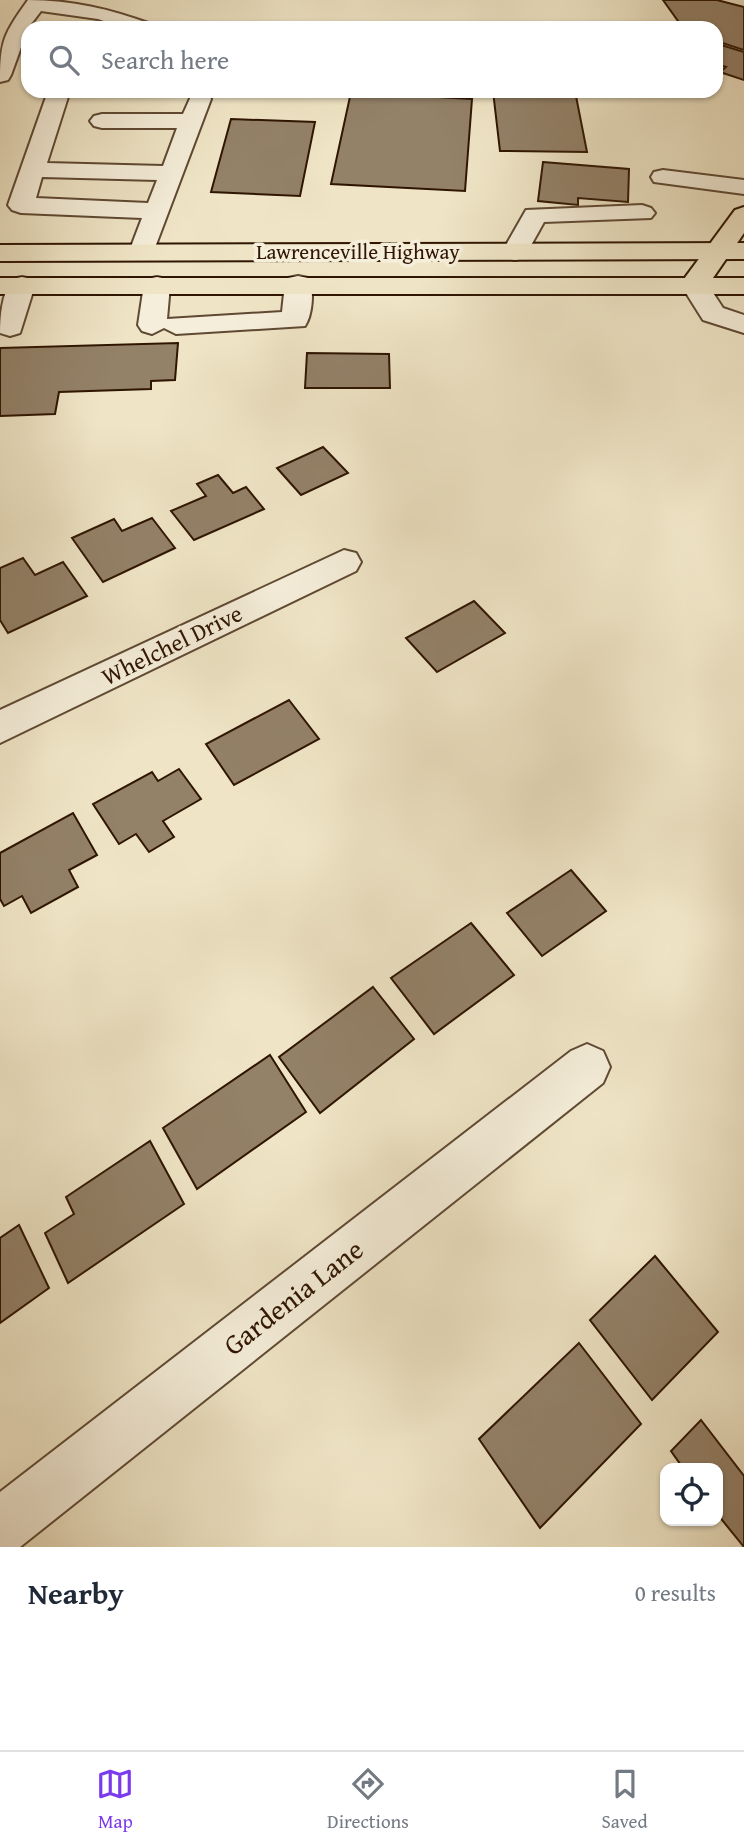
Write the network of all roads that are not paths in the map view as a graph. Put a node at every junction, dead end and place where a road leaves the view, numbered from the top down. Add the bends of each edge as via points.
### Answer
1 (37, 2) edge
2 (24, 21) edge
3 (124, 21) edge
4 (21, 22) edge
5 (0, 26) edge
6 (21, 27) edge
7 (0, 75) edge
8 (57, 98) edge
9 (102, 121) dead end
10 (33, 170) junction
11 (172, 173) junction
12 (663, 177) dead end
13 (744, 187) edge
14 (158, 211) junction
15 (642, 213) dead end
16 (744, 215) edge
17 (0, 246) edge
18 (716, 251) junction
19 (744, 251) edge
20 (142, 252) junction
21 (515, 252) junction
22 (0, 253) edge
23 (35, 253) junction
24 (298, 284) junction
25 (157, 285) junction
26 (694, 285) junction
27 (11, 286) edge
28 (744, 286) edge
29 (744, 324) edge
30 (10, 327) dead end
31 (344, 562) dead end
32 (0, 727) edge
33 (587, 1067) dead end
34 (0, 1527) edge

1 - 2 street
1 - 3 street
4 - 5 street
6 - 7 street
8 - 10 street
9 - 11 street via 196,110
10 - 11 street
10 - 14 street via 21,205
11 - 14 street
12 - 13 street
14 - 20 street
15 - 21 street via 535,215
16 - 18 main road
17 - 23 street
18 - 19 main road, Lawrenceville Highway
18 - 21 main road, Lawrenceville Highway
18 - 26 main road
20 - 21 main road, Lawrenceville Highway
20 - 23 main road, Lawrenceville Highway
22 - 23 main road, Lawrenceville Highway
24 - 25 main road, Lawrenceville Highway
24 - 25 street via 295,320 164,325
24 - 26 main road, Lawrenceville Highway
25 - 27 main road, Lawrenceville Highway
26 - 28 main road, Lawrenceville Highway
26 - 29 street via 713,314
27 - 30 street
31 - 32 street, Whelchel Drive
33 - 34 street, Gardenia Lane

